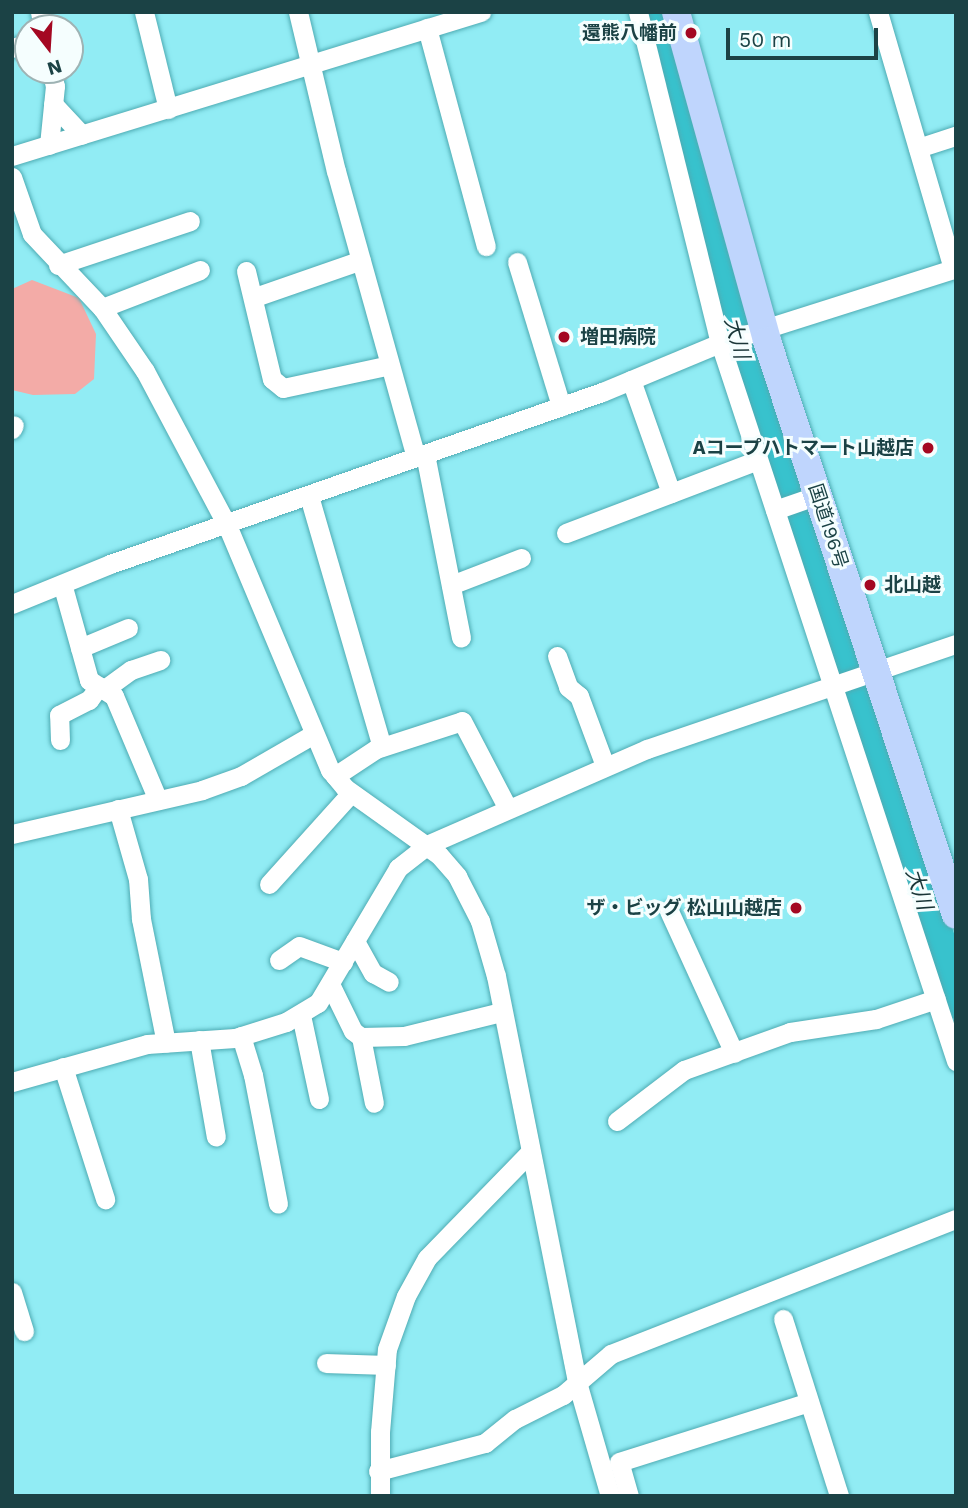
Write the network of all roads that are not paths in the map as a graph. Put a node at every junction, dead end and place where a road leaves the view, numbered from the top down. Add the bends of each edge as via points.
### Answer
1 (144, 12) edge
2 (298, 12) edge
3 (481, 12) edge
4 (638, 12) edge
5 (676, 12) edge
6 (878, 12) edge
7 (427, 28) junction
8 (313, 63) junction
9 (52, 84) edge
10 (53, 104) junction
11 (168, 109) junction
12 (82, 135) junction
13 (956, 136) edge
14 (49, 145) junction
15 (918, 148) junction
16 (12, 156) edge
17 (12, 177) edge
18 (190, 220) dead end
19 (486, 246) dead end
20 (361, 260) junction
21 (517, 262) dead end
22 (58, 265) junction
23 (955, 269) edge
24 (200, 270) dead end
25 (246, 271) dead end
26 (255, 297) junction
27 (102, 308) junction
28 (755, 332) junction
29 (724, 342) junction
30 (390, 365) junction
31 (631, 380) junction
32 (561, 406) junction
33 (420, 456) junction
34 (758, 460) junction
35 (671, 493) junction
36 (309, 496) junction
37 (810, 498) junction
38 (778, 509) junction
39 (227, 525) junction
40 (566, 533) dead end
41 (521, 558) dead end
42 (451, 585) junction
43 (63, 587) junction
44 (12, 604) edge
45 (128, 628) dead end
46 (461, 638) dead end
47 (956, 644) edge
48 (80, 648) junction
49 (557, 656) dead end
50 (160, 660) dead end
51 (852, 677) junction
52 (103, 687) junction
53 (312, 735) junction
54 (60, 740) dead end
55 (382, 747) junction
56 (605, 766) junction
57 (335, 776) junction
58 (351, 793) junction
59 (158, 800) junction
60 (507, 807) junction
61 (118, 809) junction
62 (12, 834) edge
63 (427, 845) junction
64 (269, 884) dead end
65 (669, 911) dead end
66 (956, 915) edge
67 (355, 940) junction
68 (279, 960) dead end
69 (343, 962) junction
70 (389, 982) dead end
71 (330, 984) junction
72 (944, 1002) edge
73 (501, 1012) junction
74 (301, 1015) junction
75 (241, 1036) junction
76 (361, 1037) junction
77 (199, 1040) junction
78 (166, 1043) junction
79 (734, 1053) junction
80 (956, 1061) edge
81 (63, 1067) junction
82 (12, 1082) edge
83 (319, 1099) dead end
84 (374, 1103) dead end
85 (617, 1121) dead end
86 (216, 1138) dead end
87 (529, 1153) junction
88 (105, 1199) dead end
89 (278, 1204) dead end
90 (956, 1219) edge
91 (12, 1292) edge
92 (783, 1319) dead end
93 (19, 1325) edge
94 (326, 1363) dead end
95 (386, 1365) junction
96 (577, 1382) junction
97 (809, 1402) junction
98 (378, 1471) junction
99 (380, 1496) edge
100 (610, 1496) edge
101 (629, 1496) edge
102 (839, 1496) edge

1 - 11 street
2 - 8 street
3 - 7 street
4 - 29 street
5 - 28 highway, 国道196号
6 - 15 street
7 - 8 street
7 - 19 street
8 - 11 street
8 - 20 street
9 - 10 street
10 - 12 street
10 - 14 street
11 - 12 street
12 - 14 street
13 - 15 street
14 - 16 street
15 - 23 street
17 - 22 street via 32,234
18 - 22 street
20 - 26 street
20 - 30 street
21 - 32 street
22 - 27 street
23 - 28 street
24 - 27 street
25 - 26 street
26 - 30 street via 272,379 284,388
27 - 39 street via 145,371
28 - 29 street
28 - 37 highway, 国道196号
29 - 31 street
29 - 34 street
30 - 33 street
31 - 32 street
31 - 35 street
32 - 33 street
33 - 36 street
33 - 42 street
34 - 35 street
34 - 38 street
35 - 40 street
36 - 39 street
36 - 55 street
37 - 38 street
37 - 51 highway, 国道196号
38 - 51 street
39 - 43 street via 110,564
39 - 53 street
41 - 42 street
42 - 46 street
43 - 44 street
43 - 48 street
45 - 48 street
47 - 51 street
48 - 52 street via 89,680
49 - 56 street via 568,687 579,696
50 - 52 street
51 - 56 street
51 - 66 highway, 国道196号
51 - 72 street
52 - 54 street via 59,715
52 - 59 street via 114,696
53 - 57 street
53 - 59 street via 241,776
55 - 57 street
55 - 60 street via 463,721
56 - 60 street
57 - 58 street
58 - 63 street
58 - 64 street
59 - 61 street
60 - 63 street
61 - 62 street
61 - 78 street via 138,878 141,919
63 - 67 street via 398,868
63 - 73 street via 450,865 480,921
65 - 79 street
67 - 69 street
67 - 70 street via 373,973
68 - 69 street via 299,946
69 - 71 street
71 - 74 street via 318,1003
71 - 76 street via 353,1031
72 - 79 street via 876,1019 790,1032
72 - 80 street
73 - 76 street via 404,1036
73 - 87 street
74 - 75 street via 270,1030
74 - 83 street
75 - 77 street
75 - 89 street
76 - 84 street
77 - 78 street
77 - 86 street
78 - 81 street
79 - 85 street via 684,1070
81 - 82 street
81 - 88 street
87 - 95 street via 427,1258 406,1296
87 - 96 street
90 - 96 street via 611,1354
91 - 93 street
92 - 97 street
94 - 95 street
95 - 98 street
96 - 98 street via 485,1443
96 - 100 street
97 - 101 street via 619,1462
97 - 102 street
98 - 99 street

